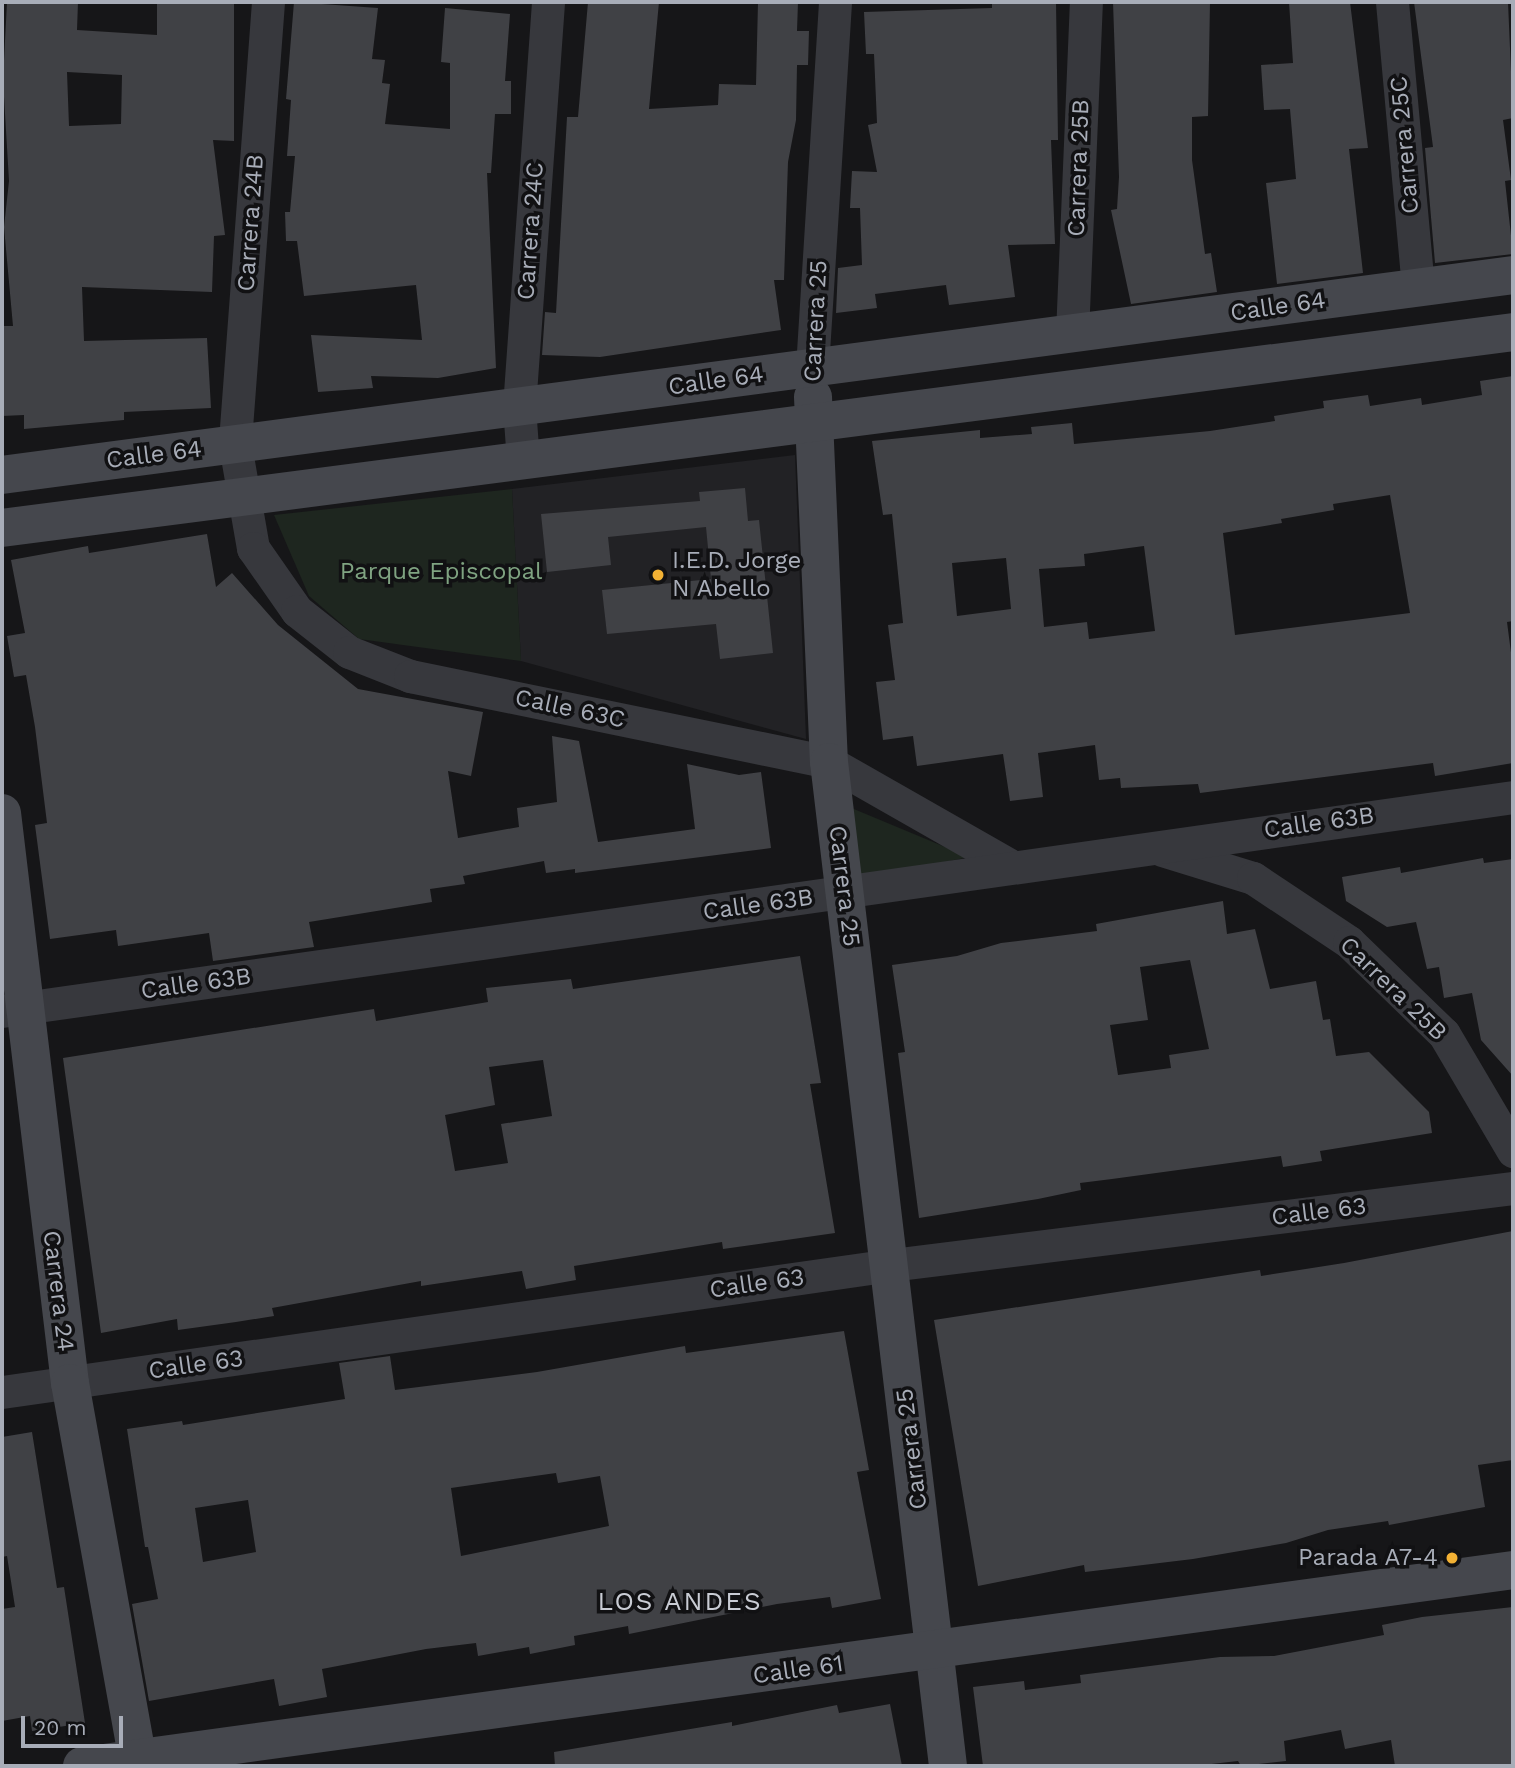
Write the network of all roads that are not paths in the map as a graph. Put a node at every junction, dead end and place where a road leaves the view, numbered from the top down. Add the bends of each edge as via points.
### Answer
1 (268, 2) edge
2 (548, 2) edge
3 (835, 2) edge
4 (1086, 2) edge
5 (1392, 2) edge
6 (1513, 275) edge
7 (1418, 288) junction
8 (1159, 323) junction
9 (1513, 332) edge
10 (1072, 334) junction
11 (812, 368) junction
12 (1164, 378) junction
13 (519, 407) junction
14 (813, 423) junction
15 (235, 445) junction
16 (523, 461) junction
17 (2, 475) edge
18 (242, 498) junction
19 (2, 528) edge
20 (829, 762) junction
21 (1513, 797) edge
22 (2, 813) edge
23 (1149, 846) junction
24 (1013, 867) junction
25 (845, 893) junction
26 (13, 1009) edge
27 (1513, 1151) edge
28 (1513, 1188) edge
29 (891, 1265) junction
30 (70, 1383) junction
31 (2, 1392) edge
32 (1513, 1570) edge
33 (936, 1651) junction
34 (138, 1763) edge
35 (82, 1766) edge
36 (948, 1766) edge

1 - 15 street, Carrera 24B
2 - 13 street, Carrera 24C
3 - 11 street, Carrera 25
4 - 10 street, Carrera 25B
5 - 7 street, Carrera 25C
6 - 7 street, Calle 64
7 - 8 street, Calle 64
8 - 10 street, Calle 64
8 - 12 street
9 - 12 street
10 - 11 street, Calle 64
11 - 13 street, Calle 64
11 - 14 street, Carrera 25
12 - 14 street
13 - 15 street, Calle 64
13 - 16 street, Carrera 24C
14 - 16 street
14 - 20 street, Carrera 25
15 - 17 street, Calle 64
15 - 18 street, Calle 63C
16 - 18 street
18 - 19 street
18 - 20 street, Calle 63C via 253,548 297,611 349,652 410,676
20 - 24 street, Calle 63C
20 - 25 street, Carrera 25
21 - 23 street, Calle 63B
22 - 26 street, Carrera 24
23 - 24 street, Calle 63B
23 - 27 street, Carrera 25B via 1253,877 1349,942 1444,1034
24 - 25 street, Calle 63B
25 - 26 street, Calle 63B
25 - 29 street, Carrera 25
26 - 30 street, Carrera 24
28 - 29 street, Calle 63
29 - 30 street, Calle 63
29 - 33 street, Carrera 25
30 - 31 street, Calle 63
30 - 34 street, Carrera 24
32 - 33 street, Calle 61
33 - 34 street, Calle 61
33 - 36 street, Carrera 25
34 - 35 street, Calle 61

